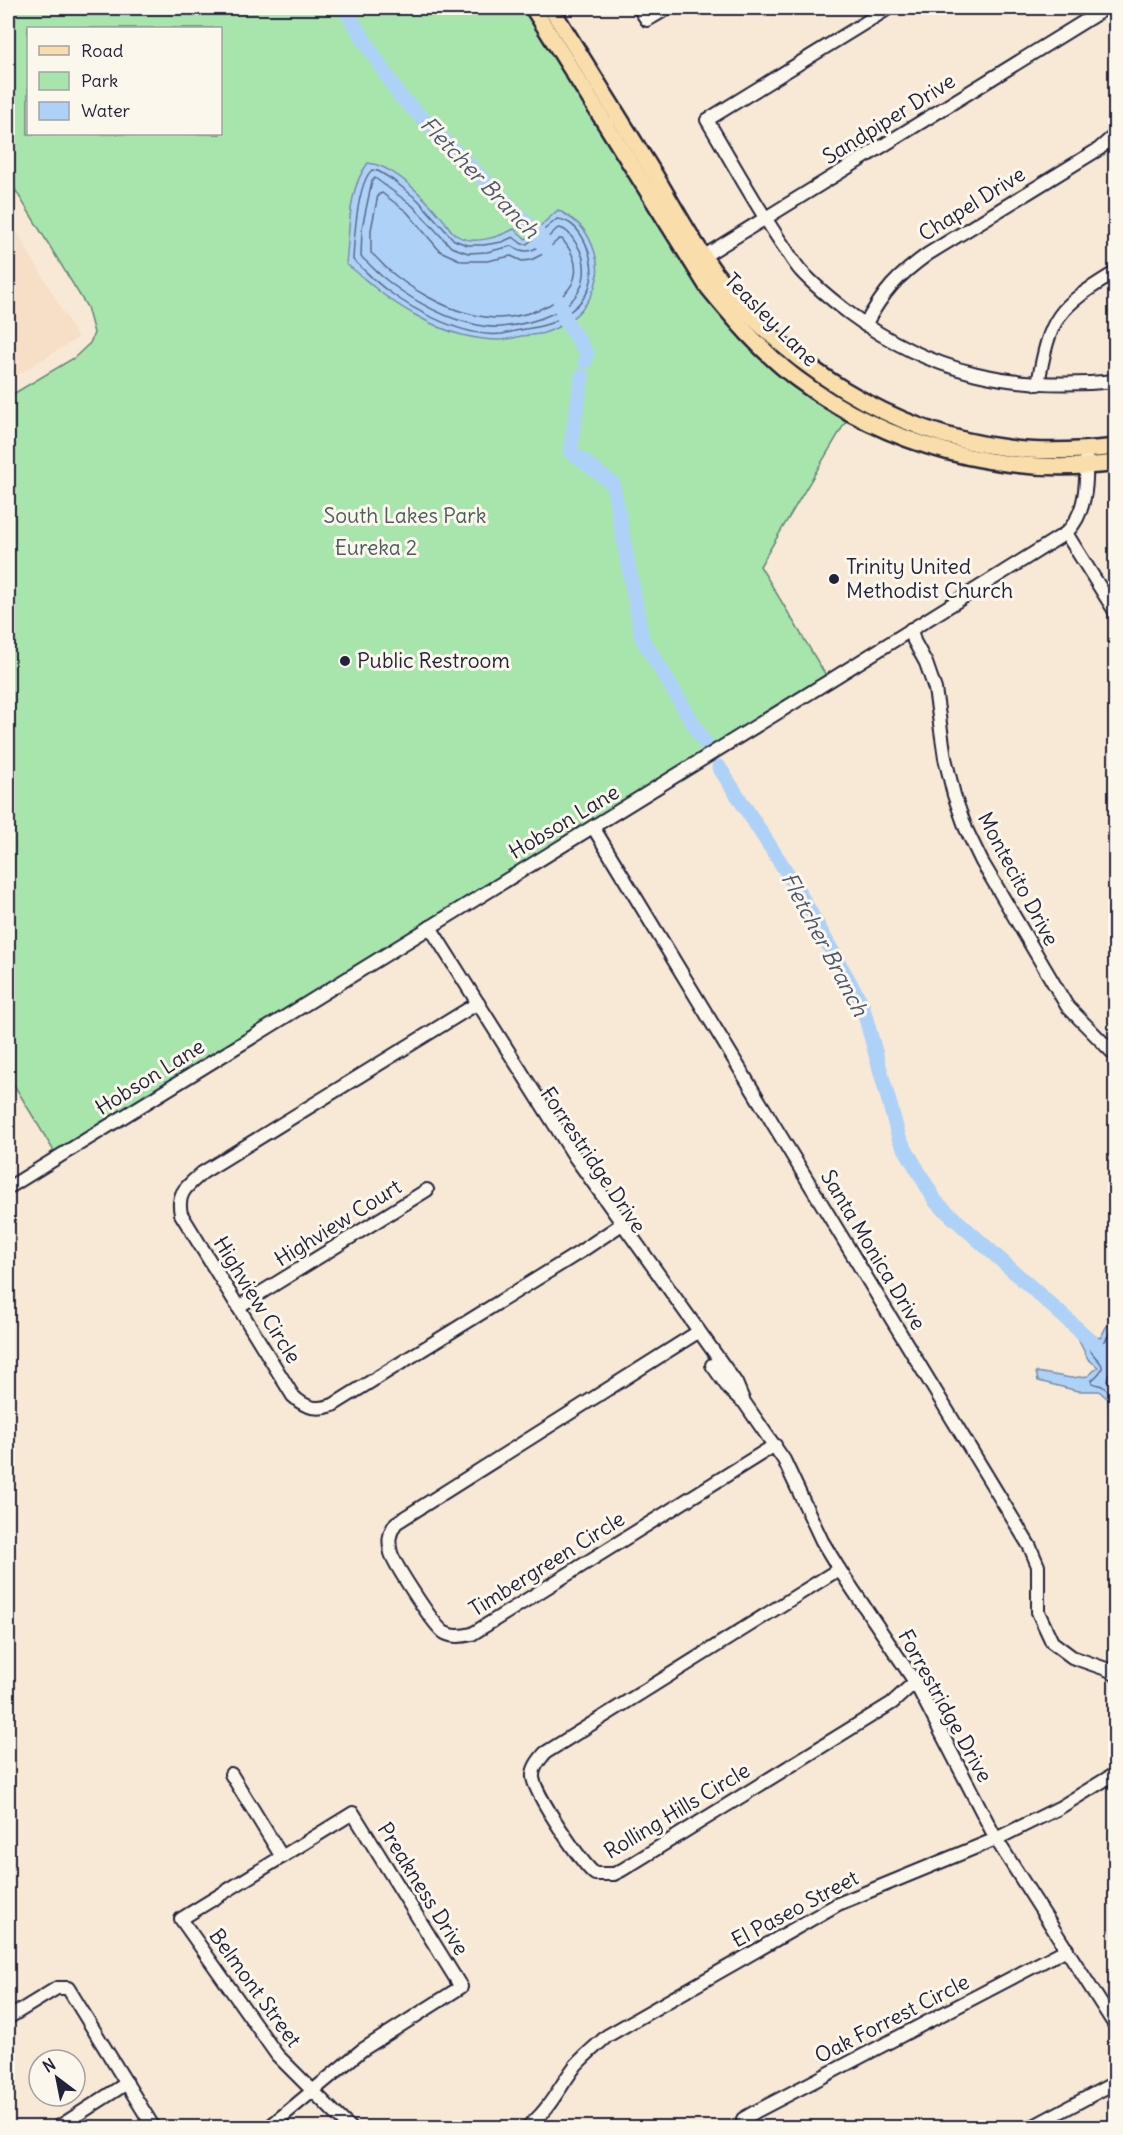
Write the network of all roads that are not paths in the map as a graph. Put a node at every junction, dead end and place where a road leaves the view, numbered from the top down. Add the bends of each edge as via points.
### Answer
1 (533, 8) edge
2 (551, 8) edge
3 (639, 8) edge
4 (668, 8) edge
5 (889, 8) edge
6 (1106, 8) edge
7 (1116, 134) edge
8 (765, 219) junction
9 (698, 260) junction
10 (1116, 272) edge
11 (865, 325) junction
12 (1116, 381) edge
13 (1038, 384) junction
14 (1116, 447) edge
15 (1085, 451) junction
16 (1116, 463) edge
17 (1086, 467) junction
18 (1066, 532) junction
19 (1116, 613) edge
20 (911, 629) junction
21 (593, 827) junction
22 (427, 929) junction
23 (474, 1005) junction
24 (1116, 1056) edge
25 (8, 1188) edge
26 (427, 1190) dead end
27 (618, 1226) junction
28 (238, 1307) junction
29 (695, 1334) junction
30 (775, 1445) junction
31 (839, 1569) junction
32 (1116, 1676) edge
33 (915, 1682) junction
34 (1116, 1773) edge
35 (231, 1774) dead end
36 (996, 1839) junction
37 (282, 1857) junction
38 (1067, 1949) junction
39 (8, 2018) edge
40 (1116, 2027) edge
41 (1116, 2082) edge
42 (127, 2084) junction
43 (312, 2090) junction
44 (57, 2127) edge
45 (154, 2127) edge
46 (268, 2127) edge
47 (350, 2127) edge
48 (526, 2127) edge
49 (748, 2127) edge
50 (1030, 2127) edge

1 - 9 main road, Teasley Lane
2 - 9 main road, Teasley Lane
3 - 4 street via 648,21
5 - 8 street via 707,120
6 - 8 street, Sandpiper Drive
7 - 11 street, Chapel Drive via 1099,149 902,272
8 - 9 street, Sandpiper Drive
8 - 11 street via 801,270
9 - 15 main road, Teasley Lane via 789,351 880,409 936,432 979,444 1038,451
9 - 17 main road, Teasley Lane via 707,286 761,346 794,376 851,413 913,442 985,461
10 - 13 street via 1079,294 1052,324
11 - 13 street via 910,352 948,367 994,379
12 - 13 street
14 - 15 main road, Teasley Lane
15 - 17 street, Hobson Lane
16 - 17 main road, Teasley Lane
17 - 18 street, Hobson Lane via 1085,492 1078,516
18 - 19 street
18 - 20 street, Hobson Lane
20 - 21 street, Hobson Lane
20 - 24 street, Montecito Drive via 935,689 945,758 966,829 1067,1006
21 - 22 street, Hobson Lane
21 - 32 street, Santa Monica Drive via 1030,1547 1038,1566 1038,1612 1052,1642 1072,1657
22 - 23 street, Forrestridge Drive
22 - 25 street, Hobson Lane
23 - 27 street, Forrestridge Drive
23 - 28 street, Highview Circle via 202,1173 183,1190 181,1214
26 - 28 street, Highview Court
27 - 28 street, Highview Circle via 326,1408 307,1407 293,1396
27 - 29 street, Forrestridge Drive
29 - 30 street, Forrestridge Drive via 736,1383 744,1402
29 - 30 street, Timbergreen Circle via 396,1523 389,1537 392,1555 435,1624 446,1634 472,1634
30 - 31 street, Forrestridge Drive
31 - 33 street, Forrestridge Drive
31 - 33 street, Rolling Hills Circle via 545,1753 535,1767 535,1784 582,1863 595,1874 622,1870 892,1703
33 - 36 street, Forrestridge Drive
34 - 36 street, El Paseo Street via 1059,1808
35 - 37 street
36 - 38 street, Forrestridge Drive
36 - 48 street, El Paseo Street via 838,1904 607,2036 577,2065 537,2120
37 - 43 street, Belmont Street via 181,1919 277,2055
37 - 43 street, Preakness Drive via 353,1813 461,1987 362,2050
38 - 40 street, Forrestridge Drive
38 - 49 street, Oak Forrest Circle via 755,2112 743,2119
39 - 42 street via 57,1988 68,1988
41 - 50 street
42 - 44 street
42 - 45 street
43 - 46 street
43 - 47 street, Belmont Street

